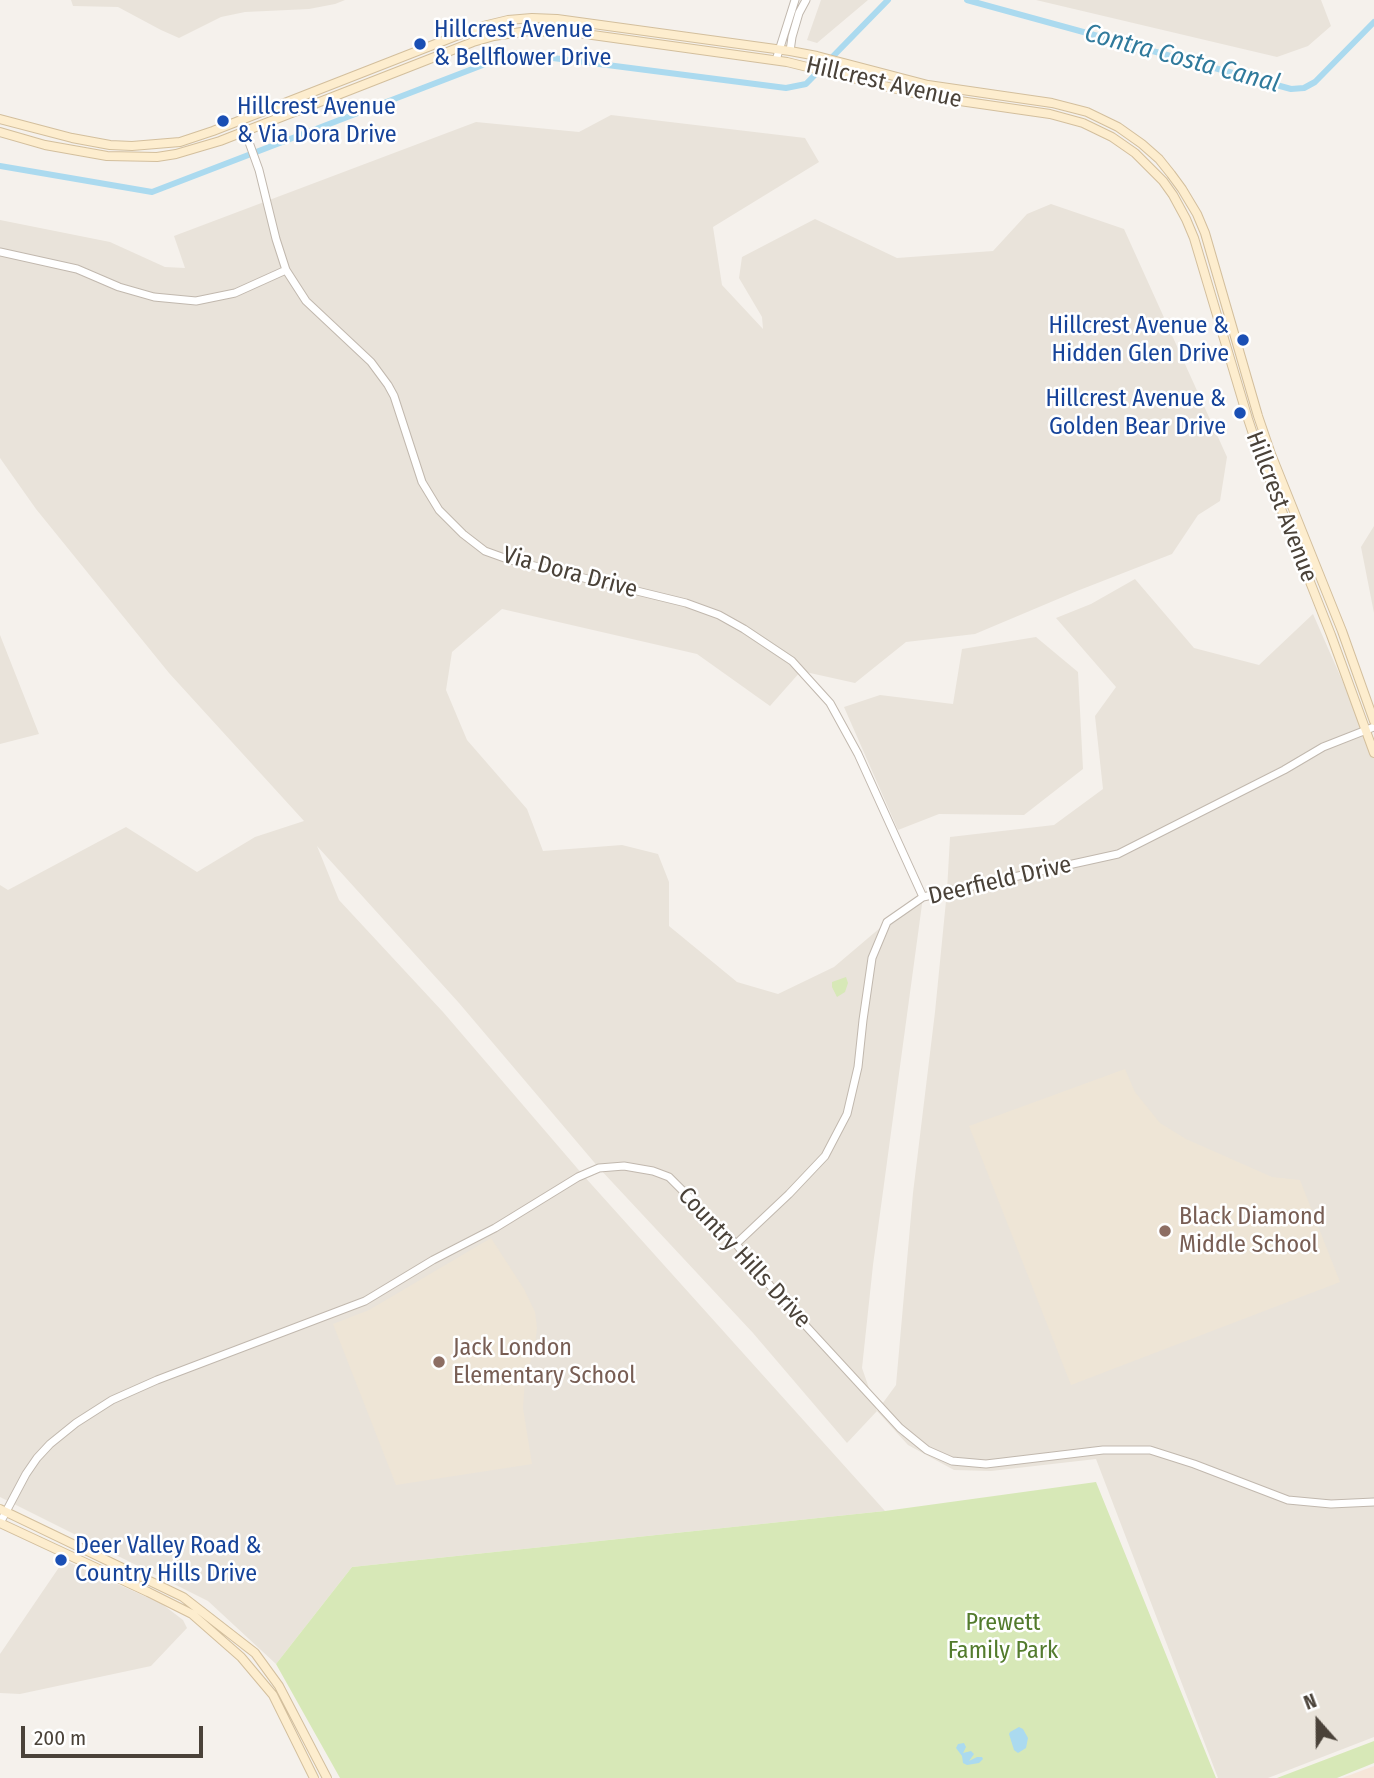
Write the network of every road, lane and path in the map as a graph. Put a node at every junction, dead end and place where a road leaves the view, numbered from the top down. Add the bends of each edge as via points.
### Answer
1 (794, 0) edge
2 (806, 0) edge
3 (779, 49) junction
4 (790, 51) junction
5 (776, 60) junction
6 (0, 119) edge
7 (241, 120) junction
8 (245, 131) junction
9 (0, 132) edge
10 (0, 251) edge
11 (286, 270) junction
12 (1374, 721) edge
13 (1370, 729) edge
14 (1374, 753) edge
15 (923, 897) junction
16 (736, 1244) junction
17 (1374, 1502) edge
18 (3, 1511) edge
19 (0, 1523) edge
20 (314, 1778) edge
21 (327, 1778) edge

1 - 3 street
2 - 4 street
3 - 4 main road, Hillcrest Avenue
3 - 5 street
3 - 7 main road, Hillcrest Avenue via 557,19 508,20 464,32
4 - 12 main road, Hillcrest Avenue via 928,85 1087,112 1118,127 1159,159 1182,189 1205,233 1271,454
5 - 8 main road, Hillcrest Avenue via 578,33 508,33 473,42
5 - 13 main road, Hillcrest Avenue via 925,96 1083,123 1135,153 1163,181 1195,237 1261,458
6 - 7 main road, Hillcrest Avenue via 72,138 132,146 180,142
7 - 8 street, Via Dora Drive
8 - 9 main road, Hillcrest Avenue via 176,155 140,157 45,145
8 - 11 street, Via Dora Drive
10 - 11 street via 77,269 154,297 196,301 235,293
11 - 15 street, Via Dora Drive via 306,301 384,378 422,482 439,510 485,551 708,611 792,661 830,703
13 - 14 main road, Hillcrest Avenue
13 - 15 street, Deerfield Drive via 1323,747 1118,854
15 - 16 street, Deerfield Drive via 887,922 872,958 847,1114 825,1156
16 - 17 street, Country Hills Drive via 900,1428 926,1450 952,1461 986,1464 1103,1450 1150,1450 1288,1500
16 - 18 street, Country Hills Drive via 669,1177 624,1166 599,1168 365,1301 112,1400 50,1444
18 - 19 street, Country Hills Drive
18 - 21 main road via 183,1597 255,1653 279,1686
19 - 20 main road via 192,1614 241,1657 273,1695

